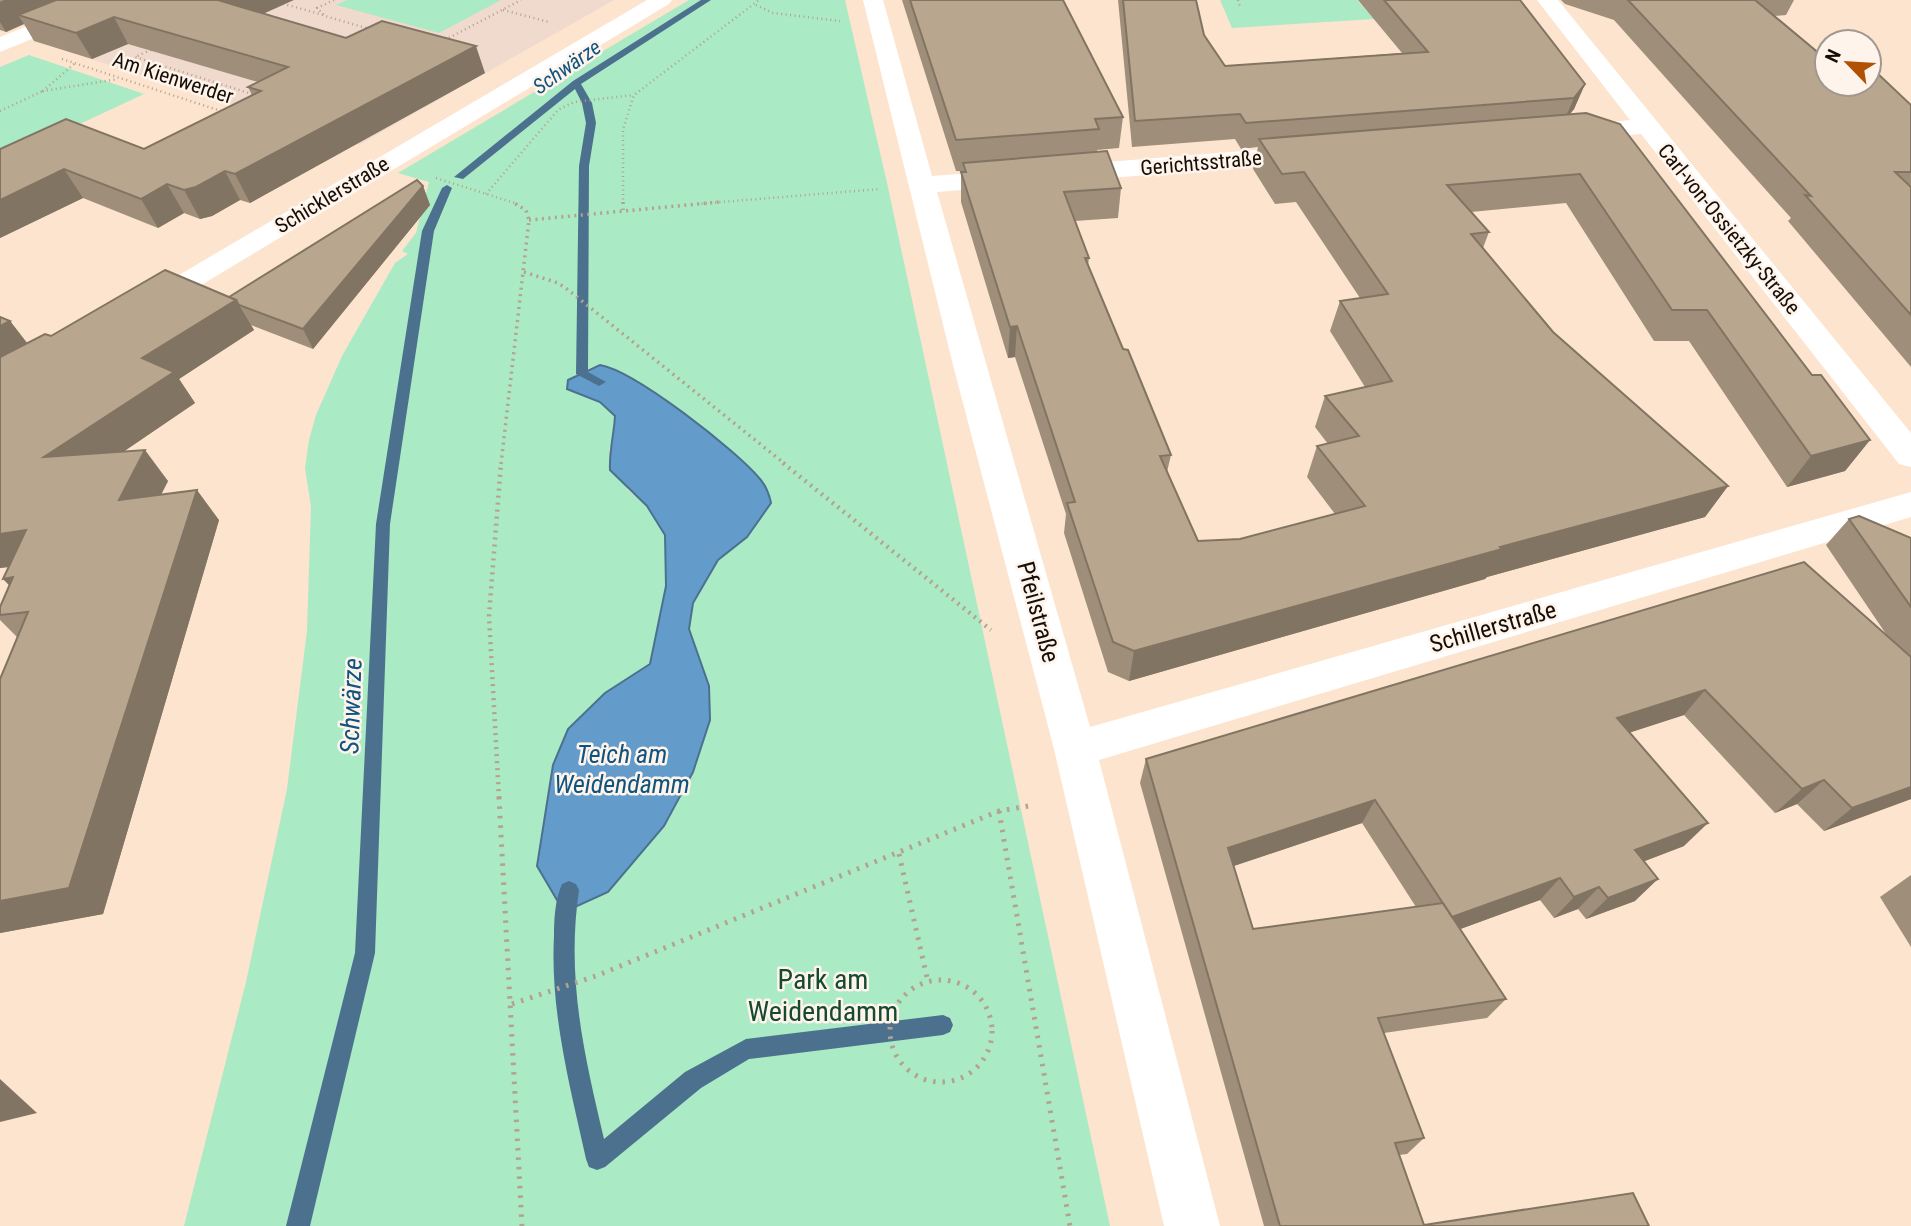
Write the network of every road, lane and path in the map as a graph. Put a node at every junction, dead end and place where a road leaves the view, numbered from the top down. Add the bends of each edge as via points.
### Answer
1 (111, 0) edge
2 (270, 0) edge
3 (334, 0) edge
4 (521, 0) edge
5 (662, 0) edge
6 (759, 0) edge
7 (873, 0) edge
8 (1238, 0) edge
9 (1547, 0) edge
10 (756, 5) junction
11 (1240, 6) dead end
12 (502, 10) junction
13 (325, 16) junction
14 (842, 21) dead end
15 (555, 23) dead end
16 (382, 32) edge
17 (440, 43) edge
18 (0, 45) edge
19 (158, 47) edge
20 (52, 56) edge
21 (74, 63) junction
22 (121, 78) junction
23 (43, 91) junction
24 (254, 95) edge
25 (634, 95) junction
26 (0, 111) edge
27 (236, 116) edge
28 (1646, 126) junction
29 (1541, 135) edge
30 (1336, 152) edge
31 (434, 177) dead end
32 (923, 186) junction
33 (891, 188) dead end
34 (486, 194) junction
35 (622, 210) junction
36 (529, 220) junction
37 (524, 272) junction
38 (117, 323) edge
39 (1911, 456) edge
40 (1911, 504) edge
41 (996, 634) dead end
42 (1075, 749) junction
43 (1034, 805) dead end
44 (999, 811) junction
45 (900, 854) junction
46 (928, 982) junction
47 (512, 1004) junction
48 (522, 1226) edge
49 (1070, 1226) edge
50 (1192, 1226) edge

1 - 18 street
2 - 13 path
3 - 13 path via 317,8
4 - 12 path
5 - 38 street, Schicklerstraße
6 - 10 path
7 - 32 street, Pfeilstraße
8 - 11 path
9 - 28 street, Carl-von-Ossietzky-Straße
10 - 14 path via 773,13
10 - 25 path
12 - 15 path
12 - 17 path
13 - 16 path
19 - 24 path via 135,57
20 - 21 path, Am Kienwerder
21 - 22 path, Am Kienwerder
21 - 23 path
22 - 23 path
22 - 27 path, Am Kienwerder
23 - 26 path
25 - 34 path via 574,102 558,110
25 - 35 path via 624,129
28 - 29 street
28 - 39 street, Carl-von-Ossietzky-Straße
30 - 32 street, Gerichtsstraße
31 - 34 path
32 - 42 street, Pfeilstraße
33 - 35 path
34 - 36 path via 518,204
35 - 36 path
36 - 37 path
37 - 41 path via 558,283 608,321
37 - 47 path via 498,486 489,616
40 - 42 street, Schillerstraße
42 - 50 street, Pfeilstraße
43 - 44 path
44 - 45 path
44 - 49 path
45 - 46 path
45 - 47 path via 596,976
46 - 46 path via 901,1001 890,1033 902,1065 932,1082 950,1082 979,1066 988,1051 991,1018 967,987 944,979
47 - 48 path

